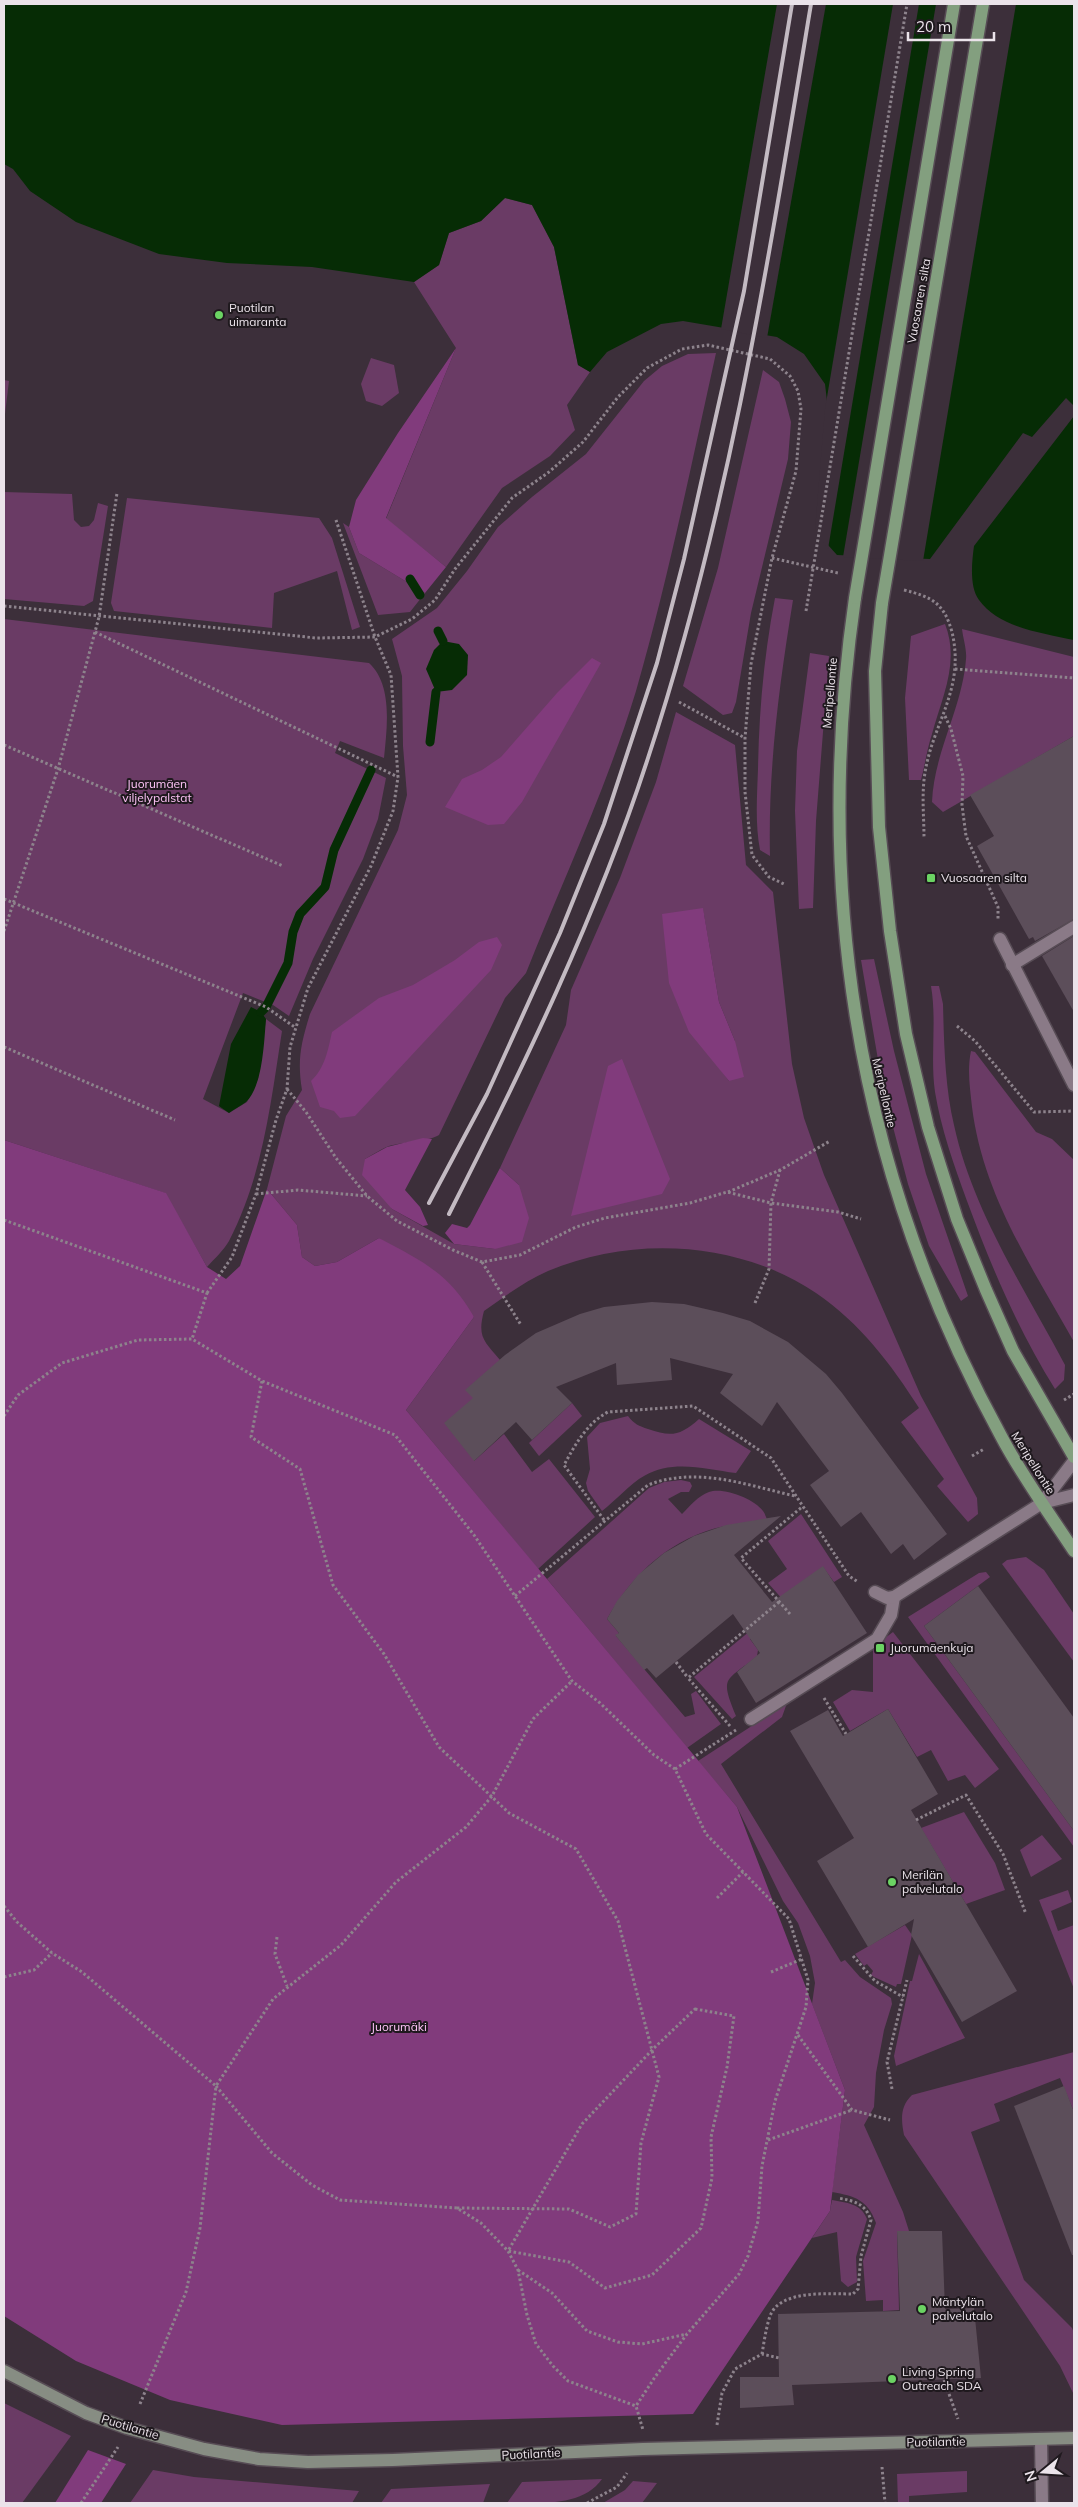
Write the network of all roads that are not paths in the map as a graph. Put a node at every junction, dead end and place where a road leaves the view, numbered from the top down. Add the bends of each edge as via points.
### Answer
1 (954, 4) edge
2 (983, 4) edge
3 (855, 598) joint
4 (1074, 927) edge
5 (1000, 940) road end
6 (1012, 965) junction
7 (1074, 1085) edge
8 (1074, 1457) edge
9 (1074, 1461) edge
10 (1074, 1495) edge
11 (1042, 1503) junction
12 (1074, 1551) edge
13 (875, 1592) road end
14 (894, 1597) junction
15 (751, 1719) road end
16 (4, 2371) edge
17 (1074, 2438) edge
18 (1041, 2439) junction
19 (1042, 2503) edge

1 - 3 main road, Vuosaaren silta, bridge
2 - 8 main road, Vuosaaren silta, bridge via 882,603 875,671 879,827 890,931 906,1034 928,1127 957,1220 986,1290 1013,1351
3 - 11 main road, Meripellontie via 846,663 838,784 845,938 861,1054 880,1140 911,1239 937,1306 1002,1438
4 - 6 street
5 - 6 street
6 - 7 street
9 - 11 street
10 - 11 street
11 - 12 main road, Meripellontie
11 - 14 street
13 - 14 street via 887,1598
14 - 15 street via 891,1615 877,1639
16 - 18 street, Puotilantie via 86,2413 127,2428 204,2449 259,2459 374,2461 643,2449
17 - 18 street, Puotilantie
18 - 19 street

